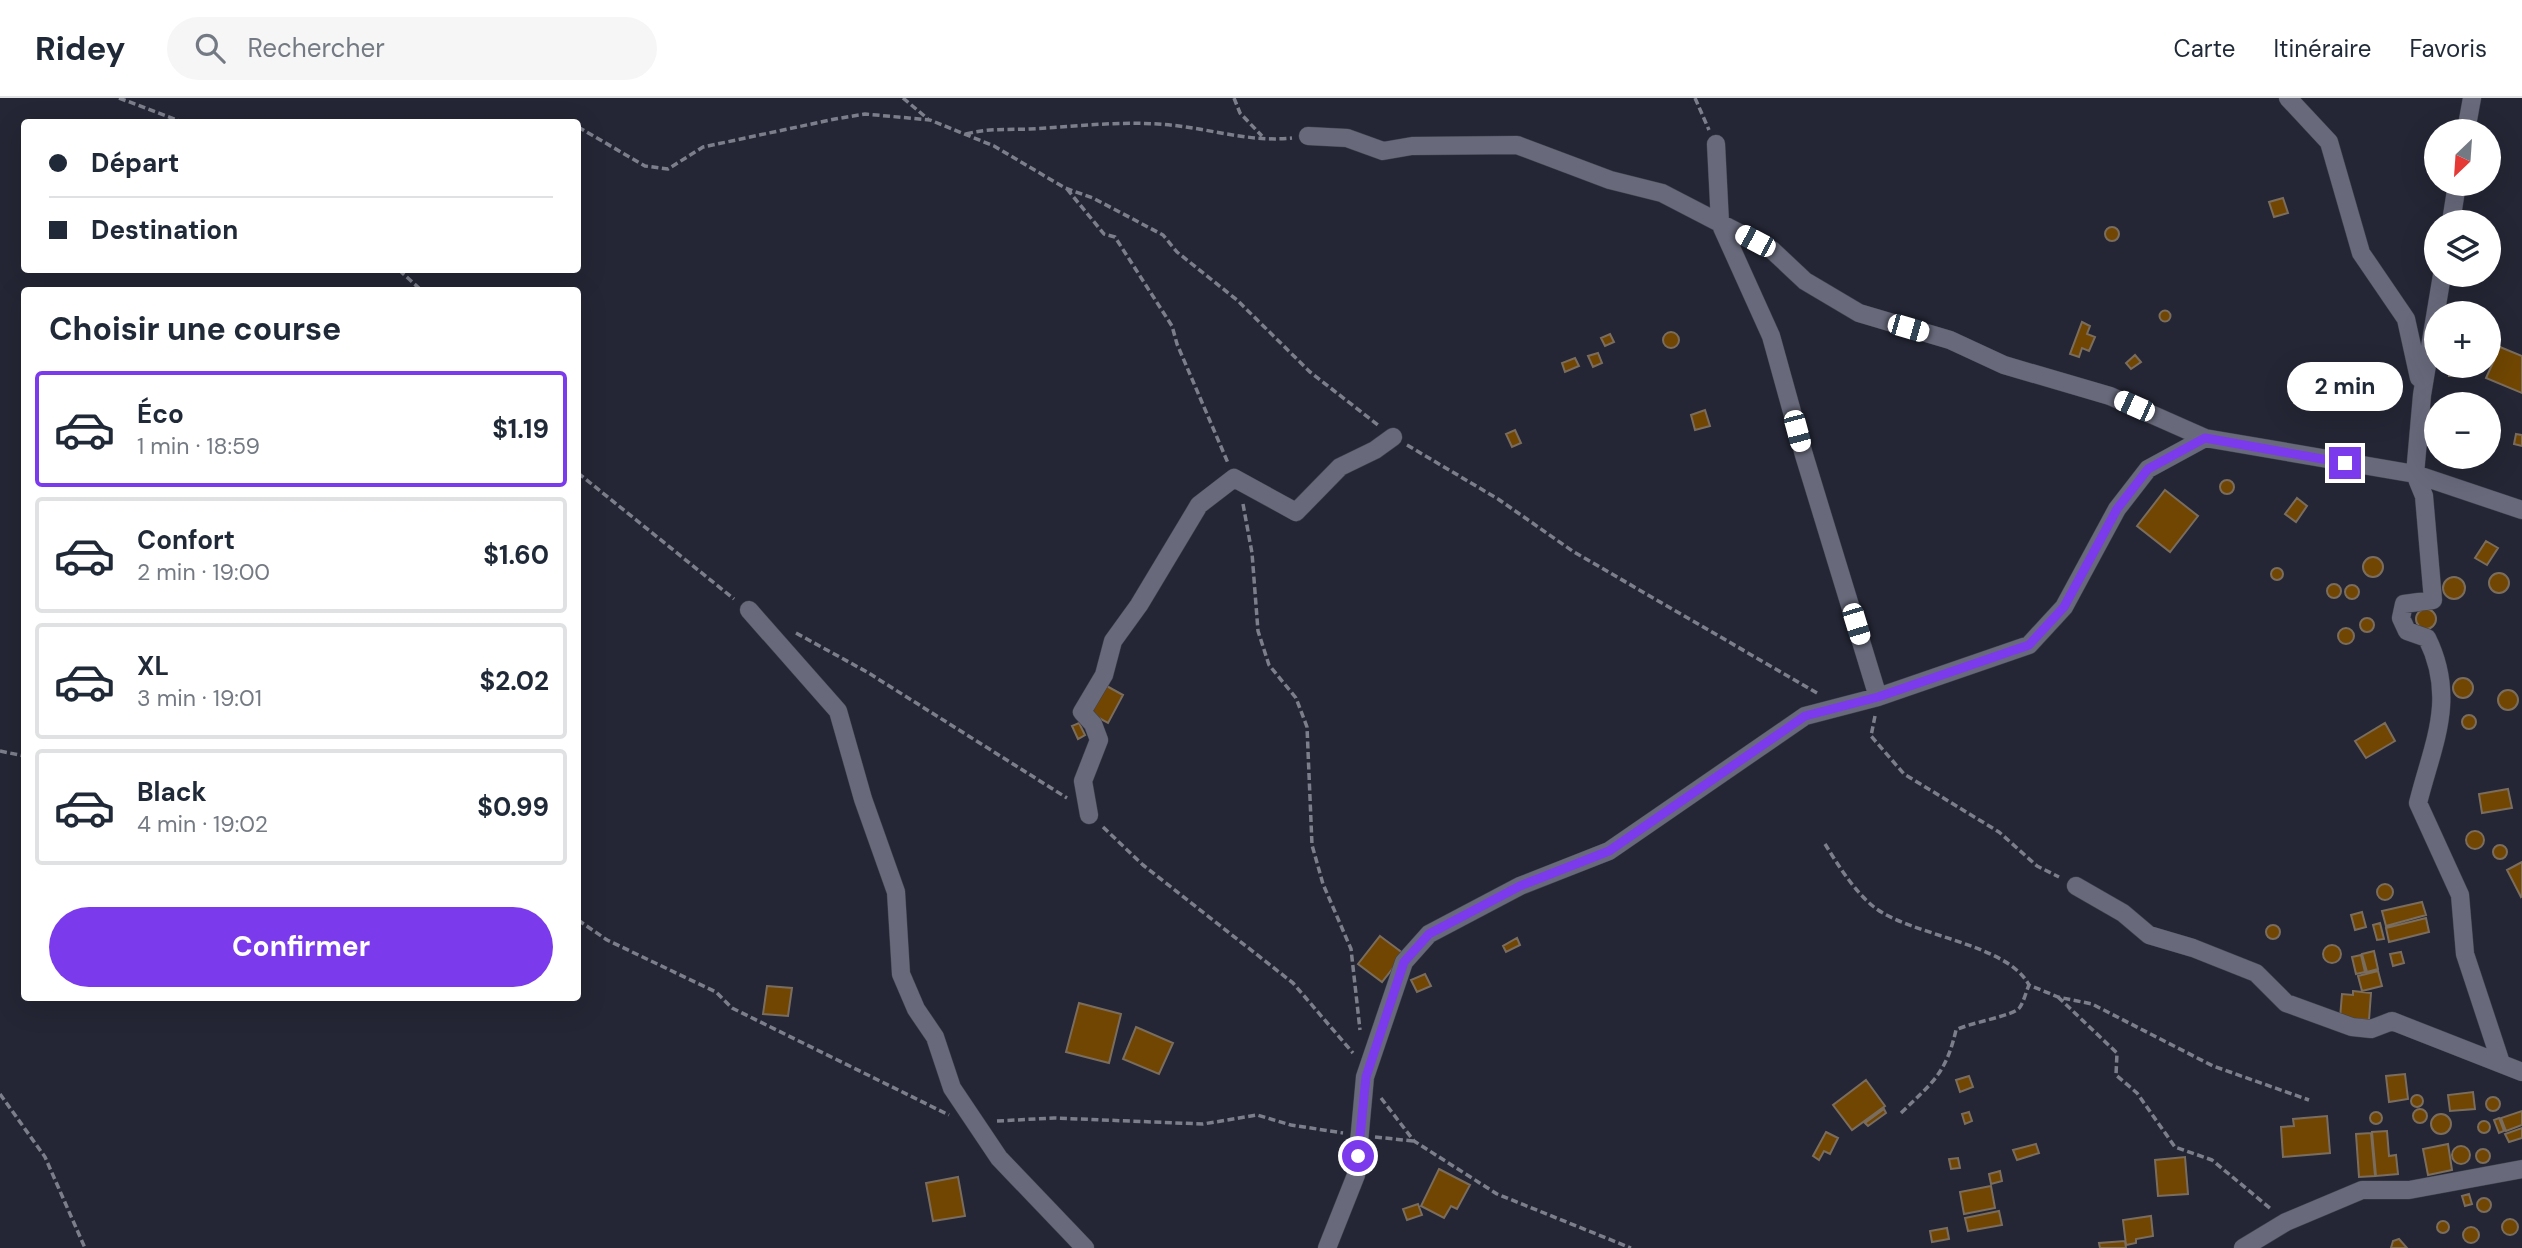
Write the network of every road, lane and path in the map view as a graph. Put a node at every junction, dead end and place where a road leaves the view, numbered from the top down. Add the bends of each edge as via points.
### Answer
1 (120, 98) edge
2 (904, 98) edge
3 (1234, 98) edge
4 (1695, 98) edge
5 (2288, 98) edge
6 (2472, 98) edge
7 (174, 119) edge
8 (2468, 119) edge
9 (930, 120) junction
10 (581, 129) edge
11 (964, 134) junction
12 (1308, 135) joint
13 (1264, 137) junction
14 (1716, 144) joint
15 (1065, 187) junction
16 (1720, 223) junction
17 (401, 273) edge
18 (418, 287) edge
19 (2440, 287) edge
20 (2421, 395) junction
21 (1393, 437) junction
22 (2205, 438) junction
23 (2415, 474) junction
24 (581, 475) edge
25 (1234, 478) junction
26 (2522, 510) edge
27 (749, 610) joint
28 (793, 631) dead end
29 (1878, 697) junction
30 (1827, 698) dead end
31 (0, 751) edge
32 (21, 755) edge
33 (1089, 815) junction
34 (1825, 844) dead end
35 (2076, 886) joint
36 (581, 922) edge
37 (2029, 985) junction
38 (2058, 997) junction
39 (1361, 1038) dead end
40 (2501, 1063) junction
41 (2522, 1072) edge
42 (1366, 1077) junction
43 (0, 1094) edge
44 (2309, 1100) dead end
45 (1901, 1113) dead end
46 (973, 1122) junction
47 (1361, 1136) junction
48 (1414, 1141) junction
49 (2522, 1169) edge
50 (2287, 1222) junction
51 (85, 1248) edge
52 (1085, 1248) edge
53 (1326, 1248) edge
54 (1630, 1248) edge
55 (2243, 1248) edge

1 - 7 path
2 - 9 path
3 - 13 path via 1240,113
4 - 14 path
5 - 20 street via 2329,142 2361,253 2406,319
6 - 8 street
9 - 10 path via 865,114 835,119 703,147 668,169 645,166
9 - 11 path
11 - 13 path via 1115,122
11 - 15 path
12 - 13 path
12 - 16 street via 1347,138 1383,150 1517,145 1610,180 1662,193
14 - 16 street
15 - 21 path via 1163,234 1177,252 1237,300 1310,372
15 - 25 path via 1104,234 1115,237 1172,326
16 - 22 street via 1772,250 1805,281 1859,313 1950,340 2004,365 2110,396
16 - 29 street via 1771,336
17 - 18 path
19 - 20 street
20 - 23 street
21 - 25 street via 1340,467 1296,513
21 - 30 path via 1498,499 1574,552
22 - 23 street
22 - 29 street via 2148,469 2117,509 2064,607 2029,645
23 - 26 street
23 - 40 street via 2424,496 2432,600 2404,604 2401,618 2407,631 2427,638 2437,659 2443,713 2418,803 2460,895 2465,954
24 - 27 path
25 - 33 street via 1199,505 1113,641 1104,675 1082,712 1099,740 1083,781
25 - 39 path via 1247,515 1258,631 1269,665 1296,698 1307,727 1312,845 1323,884 1351,948
27 - 46 street via 838,711 896,892 901,974 935,1037 952,1088
28 - 33 path via 1044,781
29 - 35 path via 1871,736 1904,774 2000,832 2038,866
29 - 42 street via 1805,716 1609,851 1520,886 1429,934 1404,962
31 - 32 path
33 - 42 path via 1143,865 1293,983 1350,1046
34 - 37 path via 1874,907 1993,957 2022,972
35 - 40 street via 2123,913 2149,935 2256,973 2286,1003 2352,1027 2371,1029 2392,1021
36 - 46 path via 607,940 716,992 732,1008 935,1111
37 - 38 path
37 - 45 path via 2020,1008 2011,1015 1975,1021 1956,1030 1941,1075
38 - 44 path via 2092,1004 2213,1066
38 - 50 path via 2117,1054 2116,1075 2137,1093 2175,1147 2212,1160
40 - 41 street
42 - 47 street
42 - 48 path
43 - 51 path via 45,1157
46 - 47 path via 1054,1118 1203,1124 1257,1115
46 - 52 street via 999,1158
47 - 48 path
47 - 53 street via 1356,1175
48 - 54 path via 1497,1194
49 - 50 street via 2409,1189 2362,1190
50 - 55 street

